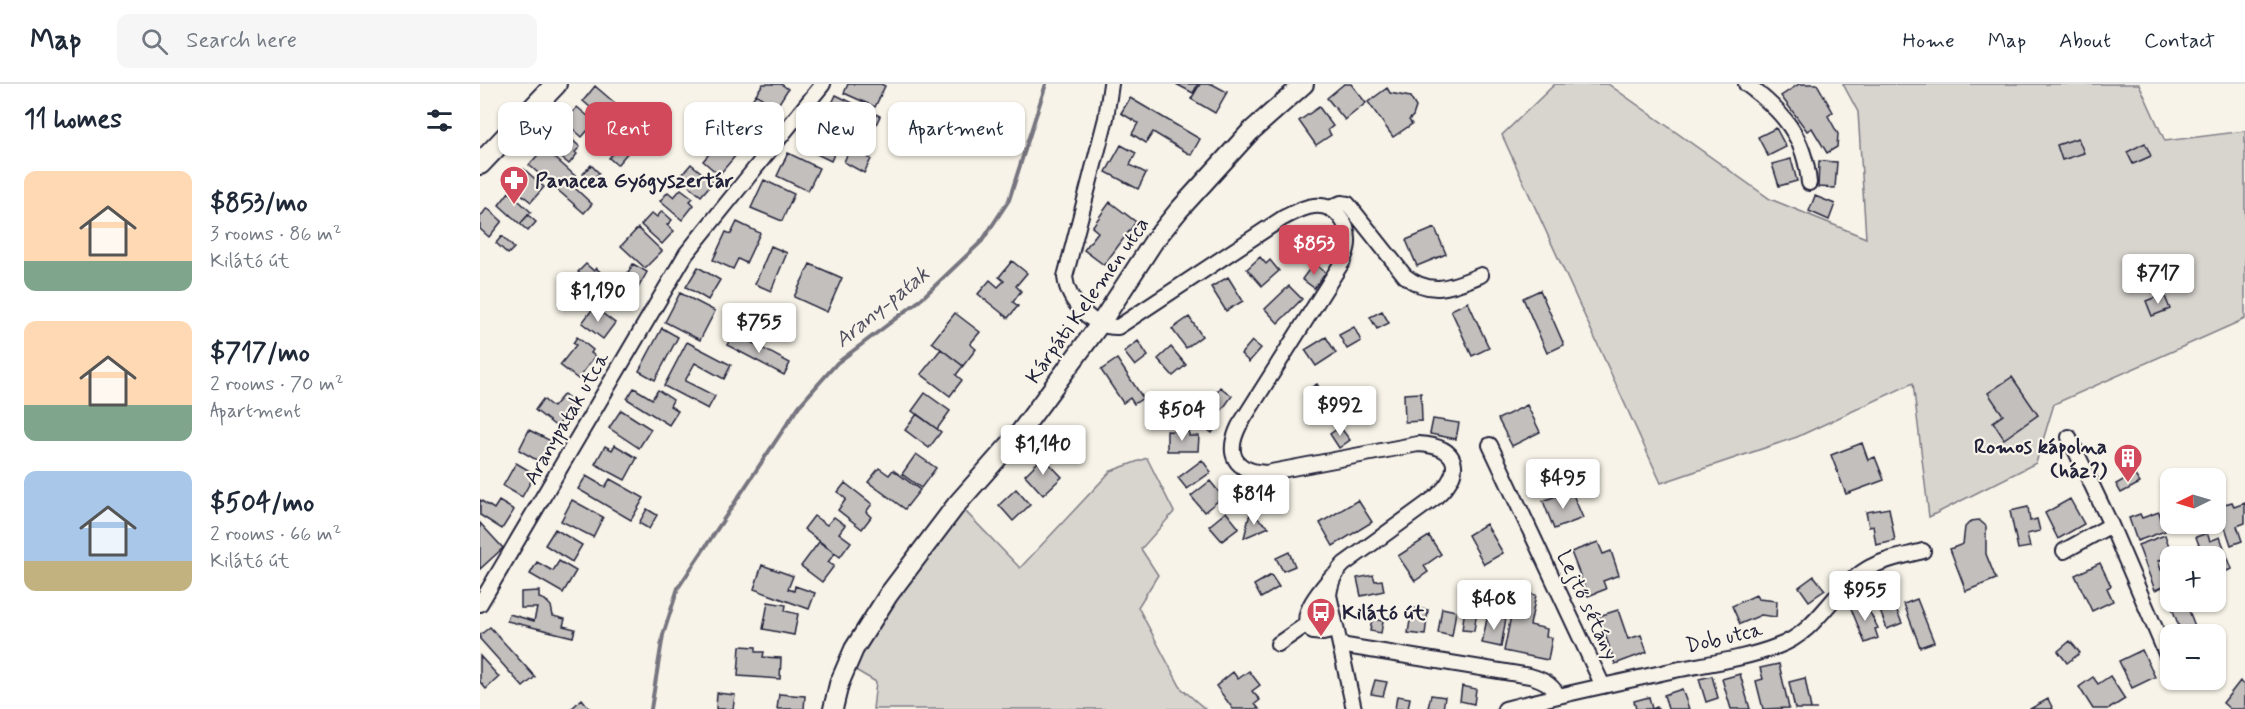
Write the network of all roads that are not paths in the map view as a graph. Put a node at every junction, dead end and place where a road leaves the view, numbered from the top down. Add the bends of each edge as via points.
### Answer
1 (556, 84) edge
2 (823, 84) edge
3 (1111, 84) edge
4 (1304, 84) edge
5 (1746, 84) edge
6 (480, 164) edge
7 (1809, 183) dead end
8 (1330, 208) junction
9 (1480, 275) dead end
10 (1100, 324) junction
11 (2068, 437) dead end
12 (1490, 445) dead end
13 (2111, 525) junction
14 (1923, 551) dead end
15 (2064, 551) dead end
16 (1334, 574) junction
17 (480, 604) edge
18 (1307, 624) junction
19 (1336, 630) junction
20 (2160, 640) edge
21 (1278, 644) dead end
22 (1340, 645) junction
23 (1603, 686) junction
24 (1557, 695) junction
25 (833, 709) edge
26 (1354, 709) edge
27 (1505, 709) edge

1 - 6 main road
2 - 17 street, Aranypatak utca via 686,254
3 - 10 street via 1106,118 1065,277 1066,288 1085,315
4 - 10 street, Kárpáti Kelemen utca via 1250,132 1179,210
5 - 7 street via 1781,114 1795,133 1803,148
8 - 9 street via 1348,204 1413,282 1447,288
8 - 10 street via 1302,209 1283,218 1118,327
8 - 16 street via 1348,230 1349,245 1343,261 1239,426 1233,438 1234,458 1246,470 1266,473 1418,444 1444,449 1452,456 1455,467 1453,478 1436,497
10 - 25 street, Kárpáti Kelemen utca via 1018,435 957,504 889,594 854,649
11 - 13 street
12 - 23 street, Lejtő sétány
13 - 15 street
13 - 20 street
14 - 23 street, Dob utca via 1867,569 1799,637 1778,646
16 - 18 street via 1318,592 1306,615
16 - 19 street via 1329,595
18 - 19 street via 1313,632
18 - 21 street
19 - 22 street
22 - 24 street via 1530,676 1545,681
22 - 26 street
23 - 24 street, Dob utca
24 - 27 street, Dob utca

